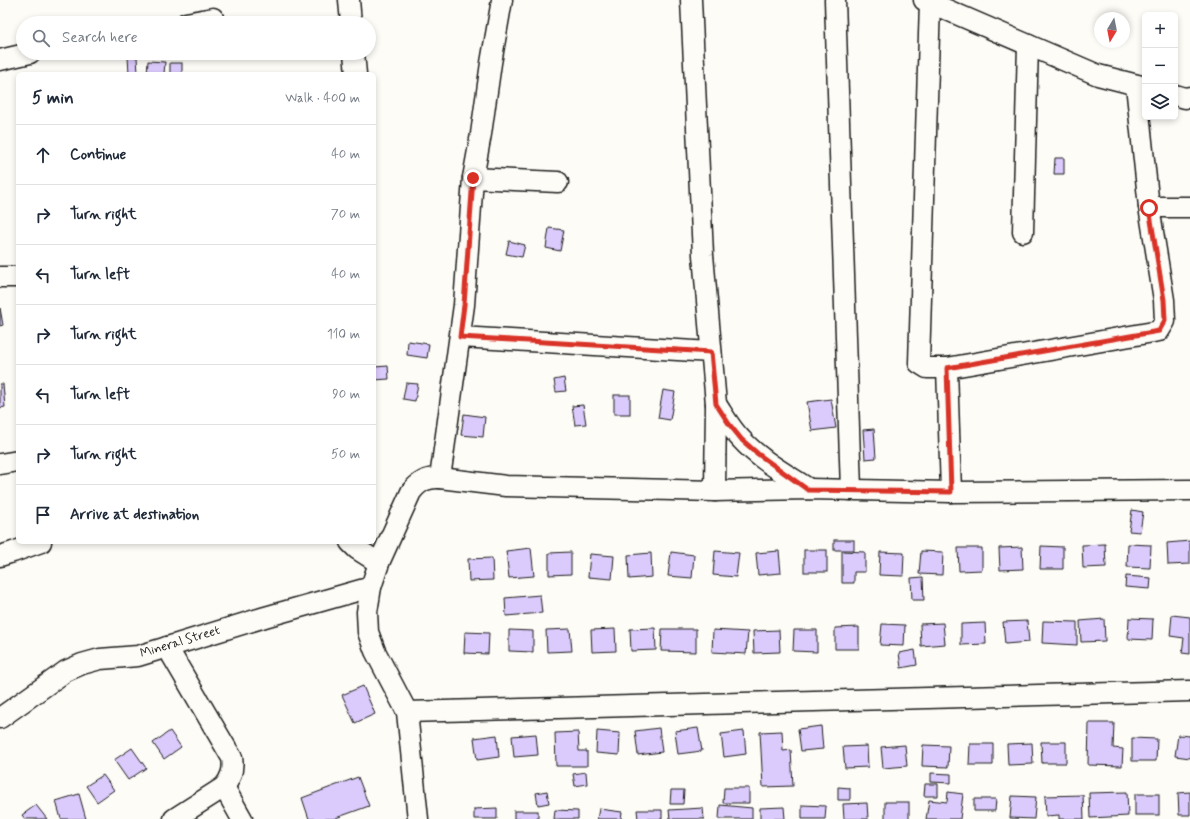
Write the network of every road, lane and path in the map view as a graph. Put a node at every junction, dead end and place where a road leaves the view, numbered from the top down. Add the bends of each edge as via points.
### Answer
1 (349, 0) edge
2 (502, 0) edge
3 (691, 0) edge
4 (835, 0) edge
5 (927, 1) edge
6 (350, 16) edge
7 (1028, 45) junction
8 (16, 56) edge
9 (0, 60) edge
10 (355, 60) edge
11 (356, 72) edge
12 (1140, 86) edge
13 (1178, 96) edge
14 (1190, 97) edge
15 (473, 178) junction
16 (558, 182) dead end
17 (1190, 207) edge
18 (1149, 208) junction
19 (1023, 232) dead end
20 (0, 277) edge
21 (16, 277) edge
22 (460, 337) junction
23 (711, 352) junction
24 (947, 368) junction
25 (716, 404) junction
26 (16, 461) edge
27 (0, 464) edge
28 (440, 478) junction
29 (808, 490) junction
30 (851, 490) junction
31 (1190, 490) edge
32 (715, 491) junction
33 (951, 492) junction
34 (36, 544) edge
35 (352, 544) edge
36 (0, 556) edge
37 (379, 563) junction
38 (371, 588) junction
39 (167, 647) junction
40 (1190, 691) edge
41 (407, 712) junction
42 (0, 718) edge
43 (224, 787) junction
44 (174, 819) edge
45 (242, 819) edge
46 (418, 819) edge

1 - 6 street
2 - 15 street
3 - 23 street via 703,255
4 - 30 street
5 - 7 street
5 - 24 street via 919,363 927,368
7 - 12 street via 1098,75
7 - 19 street
8 - 9 street
10 - 11 street
12 - 18 street
13 - 14 street
15 - 16 street
15 - 22 street
17 - 18 street
18 - 24 street via 1164,300 1165,320 1159,331
20 - 21 street
22 - 23 street
22 - 28 street
23 - 25 street
24 - 33 street
25 - 29 street via 742,440
25 - 32 street
26 - 27 street
28 - 32 street via 506,486
28 - 37 street via 427,479 411,492
29 - 30 street
29 - 32 street
30 - 33 street
31 - 33 street
34 - 36 street
35 - 37 street
37 - 38 street
38 - 39 street, Mineral Street
38 - 41 street via 367,612 368,632 375,651
39 - 42 street, Mineral Street via 138,656 100,659 82,664 66,671
39 - 43 street via 232,758 232,776
40 - 41 street
41 - 46 street
43 - 44 street
43 - 45 street

